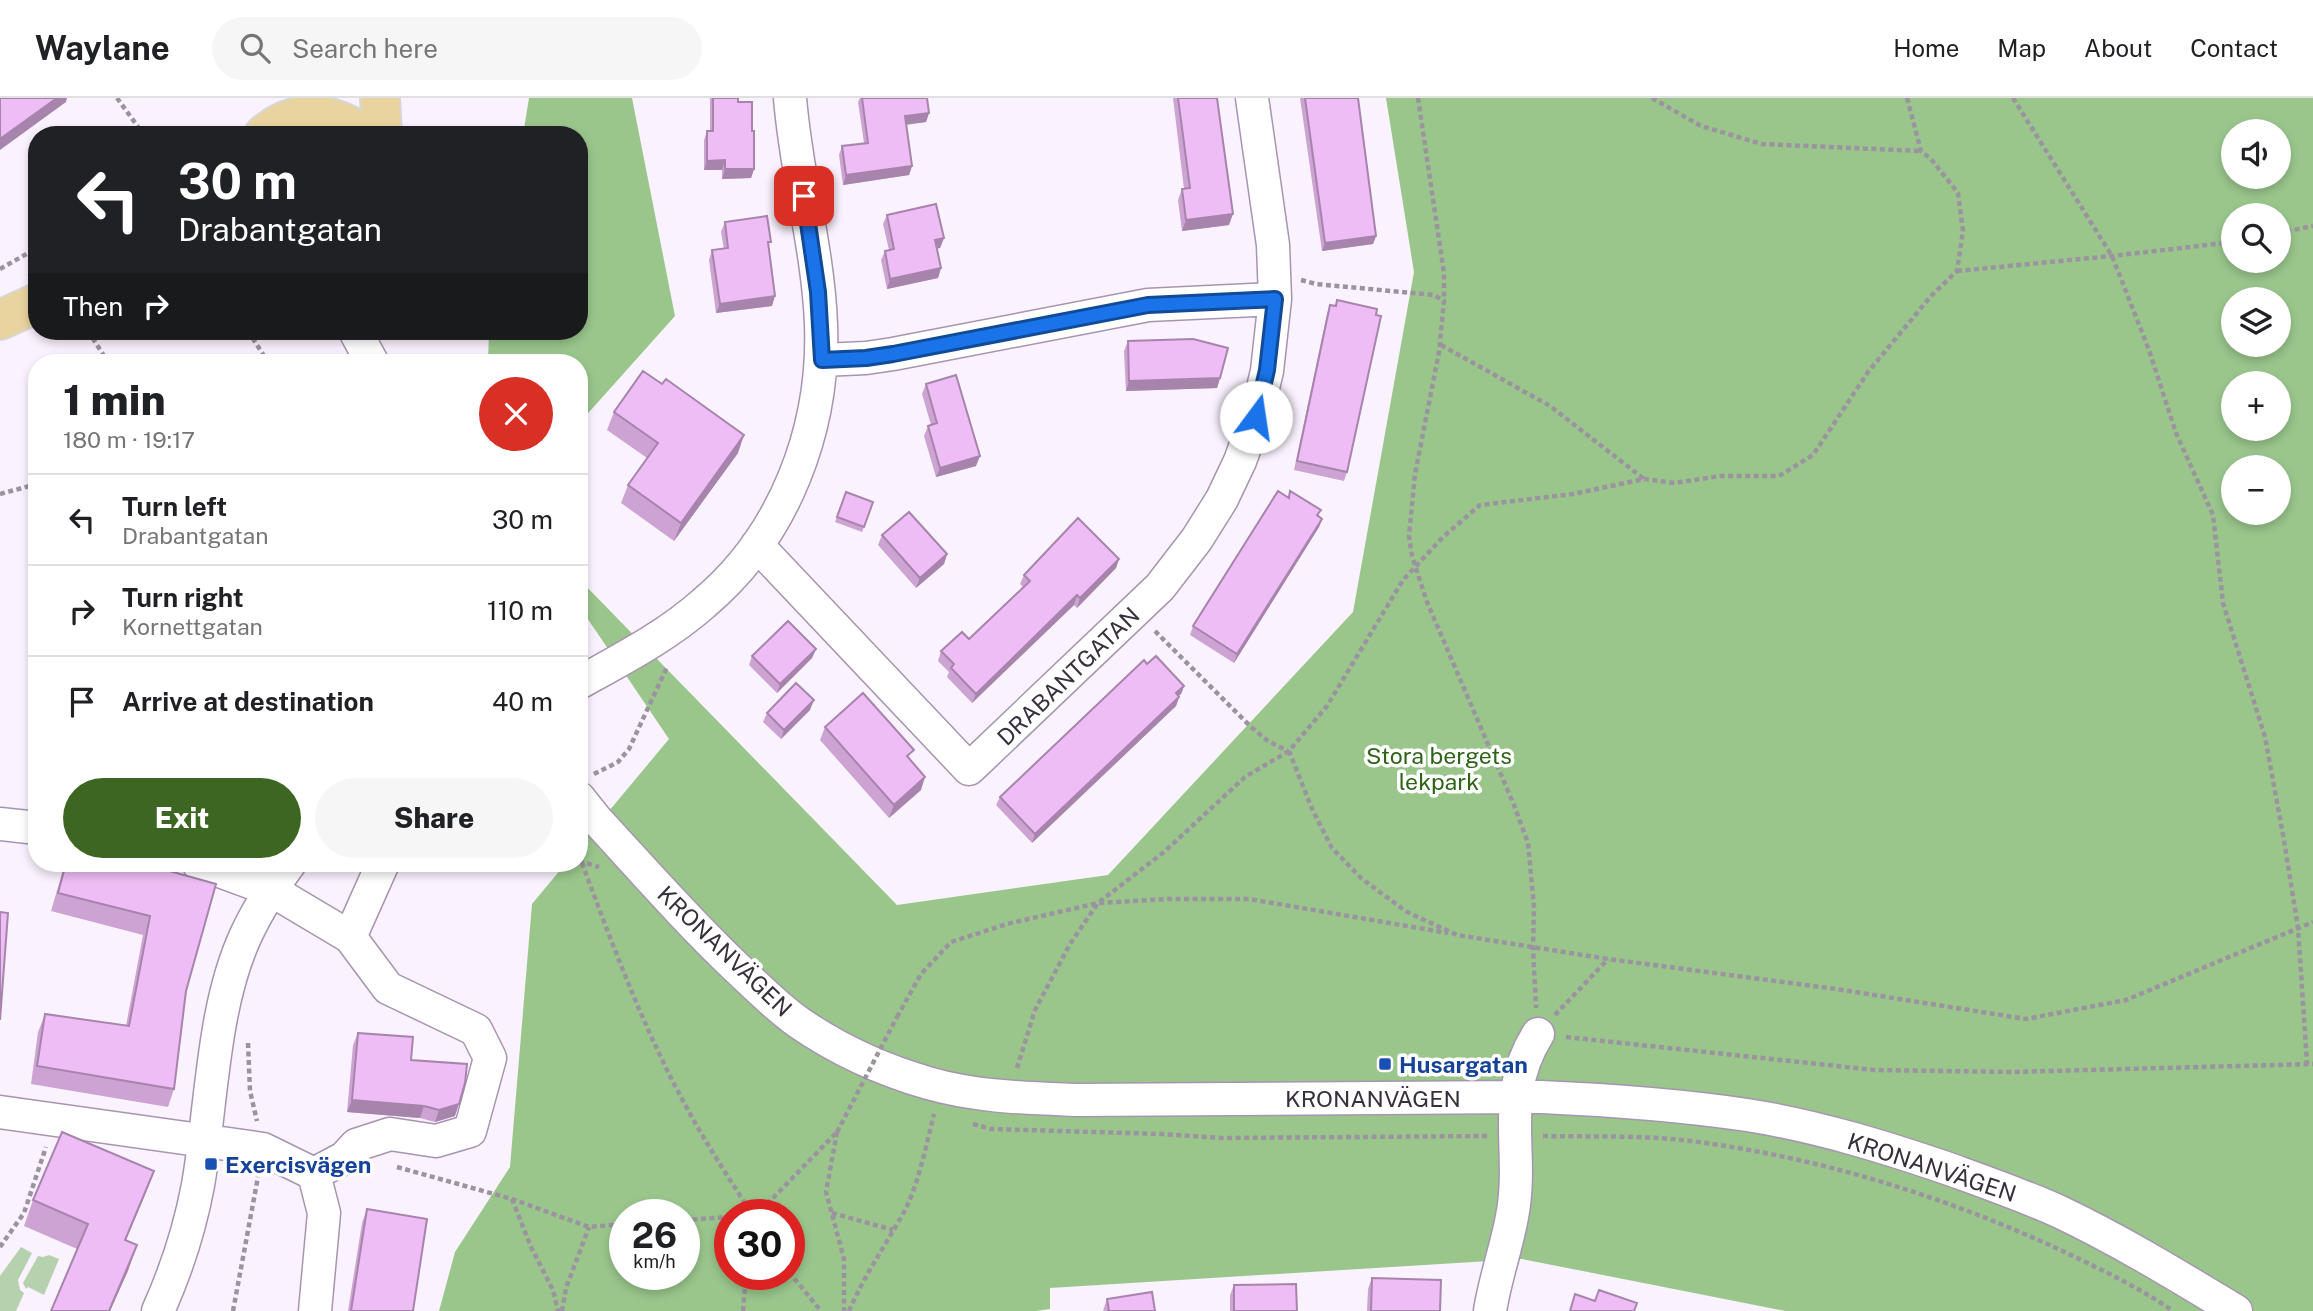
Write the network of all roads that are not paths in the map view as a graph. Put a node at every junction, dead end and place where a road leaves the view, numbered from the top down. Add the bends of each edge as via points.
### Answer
1 (341, 98) edge
2 (380, 98) edge
3 (790, 98) edge
4 (1252, 98) edge
5 (307, 116) junction
6 (279, 126) edge
7 (349, 126) edge
8 (382, 126) edge
9 (1275, 287) junction
10 (28, 307) edge
11 (0, 320) edge
12 (822, 360) junction
13 (757, 545) junction
14 (588, 678) edge
15 (588, 802) edge
16 (0, 824) edge
17 (28, 827) edge
18 (222, 872) edge
19 (284, 872) edge
20 (379, 872) edge
21 (271, 890) junction
22 (349, 937) junction
23 (1538, 1034) road end
24 (1514, 1097) junction
25 (0, 1112) edge
26 (204, 1140) junction
27 (314, 1174) junction
28 (159, 1310) edge
29 (315, 1311) edge
30 (1490, 1311) edge
31 (2236, 1311) edge

1 - 5 main road
2 - 8 main road
3 - 12 street via 818,292
4 - 9 street, DRABANTGATAN
5 - 6 main road
5 - 7 main road via 328,117
9 - 12 street via 1148,305 893,354
9 - 13 street, DRABANTGATAN via 1267,370 1256,417 1222,499 1197,539 1137,610 969,769
10 - 11 main road
12 - 13 street via 816,409 802,461
13 - 14 street via 705,603 657,638
15 - 24 street, KRONANVÄGEN via 595,818 705,938 765,995 841,1048 917,1080 1008,1097 1107,1101
16 - 17 street
18 - 21 street
19 - 21 street
20 - 22 street
21 - 22 street
21 - 26 street via 245,937 230,978
22 - 27 street via 388,988 475,1030 490,1058 470,1131 436,1142 390,1134 356,1145 344,1158
23 - 24 street via 1520,1068
24 - 30 street via 1513,1216
24 - 31 street, KRONANVÄGEN via 1617,1100 1749,1116 1919,1159 2060,1212 2146,1256
25 - 26 street
26 - 27 street via 263,1149
26 - 28 street via 191,1214
27 - 29 street via 324,1213

